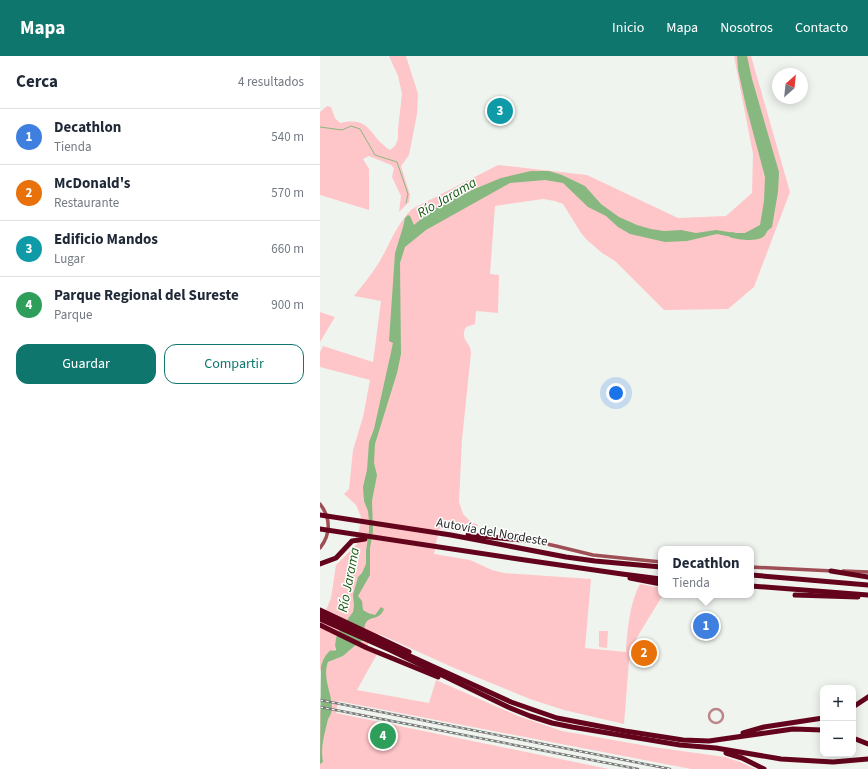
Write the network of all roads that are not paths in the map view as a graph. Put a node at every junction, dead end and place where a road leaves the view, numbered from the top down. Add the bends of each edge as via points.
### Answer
1 (320, 504) edge
2 (320, 515) edge
3 (320, 529) edge
4 (451, 535) junction
5 (355, 538) junction
6 (533, 541) joint
7 (324, 542) junction
8 (320, 545) edge
9 (320, 548) edge
10 (658, 562) edge
11 (320, 564) edge
12 (754, 566) edge
13 (658, 567) edge
14 (831, 571) junction
15 (868, 572) edge
16 (622, 574) junction
17 (754, 574) edge
18 (868, 577) edge
19 (658, 578) edge
20 (658, 583) edge
21 (868, 585) edge
22 (754, 586) edge
23 (795, 595) dead end
24 (868, 596) edge
25 (320, 610) edge
26 (320, 614) edge
27 (320, 619) edge
28 (339, 623) junction
29 (320, 626) edge
30 (392, 647) junction
31 (485, 696) junction
32 (868, 697) edge
33 (856, 705) edge
34 (710, 717) joint
35 (820, 718) edge
36 (820, 730) edge
37 (727, 738) junction
38 (856, 739) edge
39 (868, 744) edge
40 (695, 747) junction
41 (868, 758) edge
42 (764, 769) edge

1 - 7 main road via 328,520
2 - 4 highway, Autovía del Nordeste
3 - 5 highway
4 - 6 highway
4 - 13 highway, Autovía del Nordeste via 574,558
5 - 11 highway via 336,558
5 - 16 highway, Autovía del Nordeste via 378,539
6 - 10 main road via 592,555
7 - 8 main road
7 - 9 main road
12 - 14 main road
14 - 15 main road
14 - 18 highway
16 - 19 highway, Autovía del Nordeste
16 - 20 highway via 632,579
17 - 21 highway
22 - 24 highway
23 - 24 highway
25 - 28 highway
26 - 28 highway
27 - 28 highway
28 - 30 highway
29 - 31 highway
30 - 31 highway
30 - 37 highway via 496,695 557,718 683,740 709,741
31 - 40 highway via 530,716 572,728
32 - 33 highway
34 - 34 street via 712,721 719,722 723,714 716,709
35 - 37 highway via 764,727
36 - 37 highway via 793,728
38 - 39 highway
40 - 41 highway via 798,761 833,762
40 - 42 highway via 735,756

